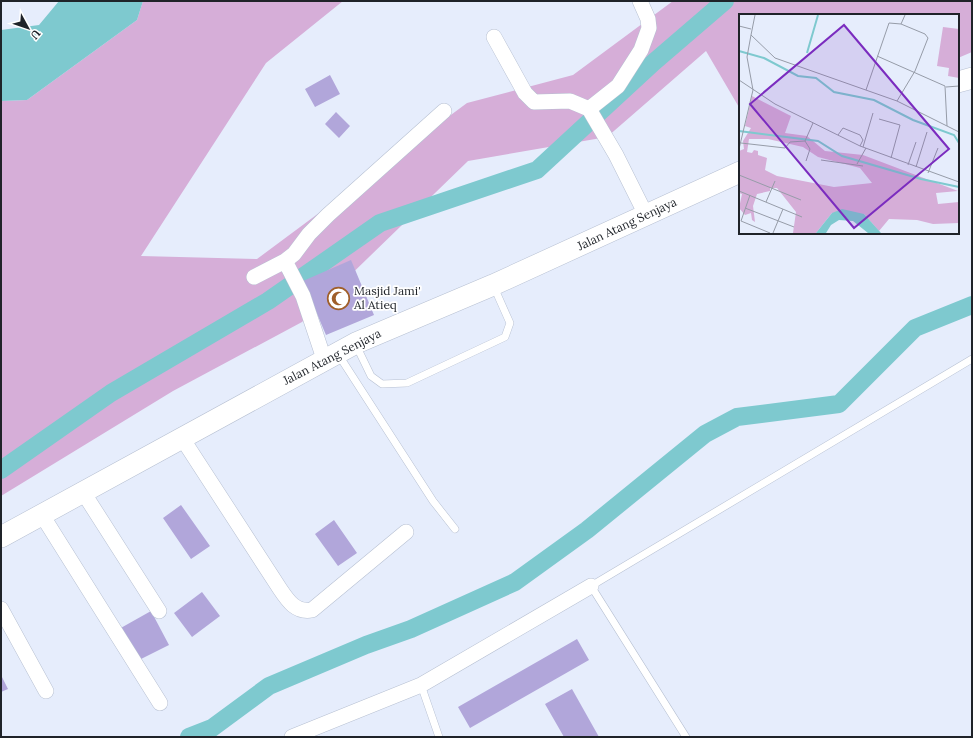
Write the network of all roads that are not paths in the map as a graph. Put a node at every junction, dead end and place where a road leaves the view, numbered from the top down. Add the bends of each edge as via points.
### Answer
1 (640, 1) edge
2 (494, 37) dead end
3 (972, 78) edge
4 (959, 82) edge
5 (444, 111) dead end
6 (590, 111) junction
7 (739, 172) edge
8 (646, 216) junction
9 (287, 266) junction
10 (254, 277) dead end
11 (493, 284) junction
12 (356, 342) junction
13 (330, 356) junction
14 (972, 359) edge
15 (182, 438) junction
16 (83, 492) junction
17 (42, 515) junction
18 (455, 529) dead end
19 (406, 532) dead end
20 (1, 537) edge
21 (591, 586) junction
22 (1, 609) edge
23 (158, 611) dead end
24 (421, 685) junction
25 (46, 691) dead end
26 (160, 703) dead end
27 (292, 737) edge
28 (439, 737) edge
29 (686, 737) edge

1 - 6 street via 649,28 641,50 618,86
2 - 6 street via 525,93 534,102 570,101
3 - 4 main road
5 - 9 street via 328,215 309,234
6 - 8 street via 616,155
7 - 8 main road, Jalan Atang Senjaya
8 - 11 main road, Jalan Atang Senjaya
9 - 10 street
9 - 13 street
11 - 12 main road, Jalan Atang Senjaya
11 - 12 lane via 510,323 505,337 407,383 382,384 371,376
12 - 13 main road, Jalan Atang Senjaya
13 - 15 main road, Jalan Atang Senjaya
13 - 18 lane
14 - 21 lane
15 - 16 main road, Jalan Atang Senjaya
15 - 19 street via 280,589 289,602 298,609 312,610
16 - 17 main road, Jalan Atang Senjaya
16 - 23 street
17 - 20 main road, Jalan Atang Senjaya
17 - 26 street
21 - 24 street
21 - 29 lane
22 - 25 street
24 - 27 street
24 - 28 lane

